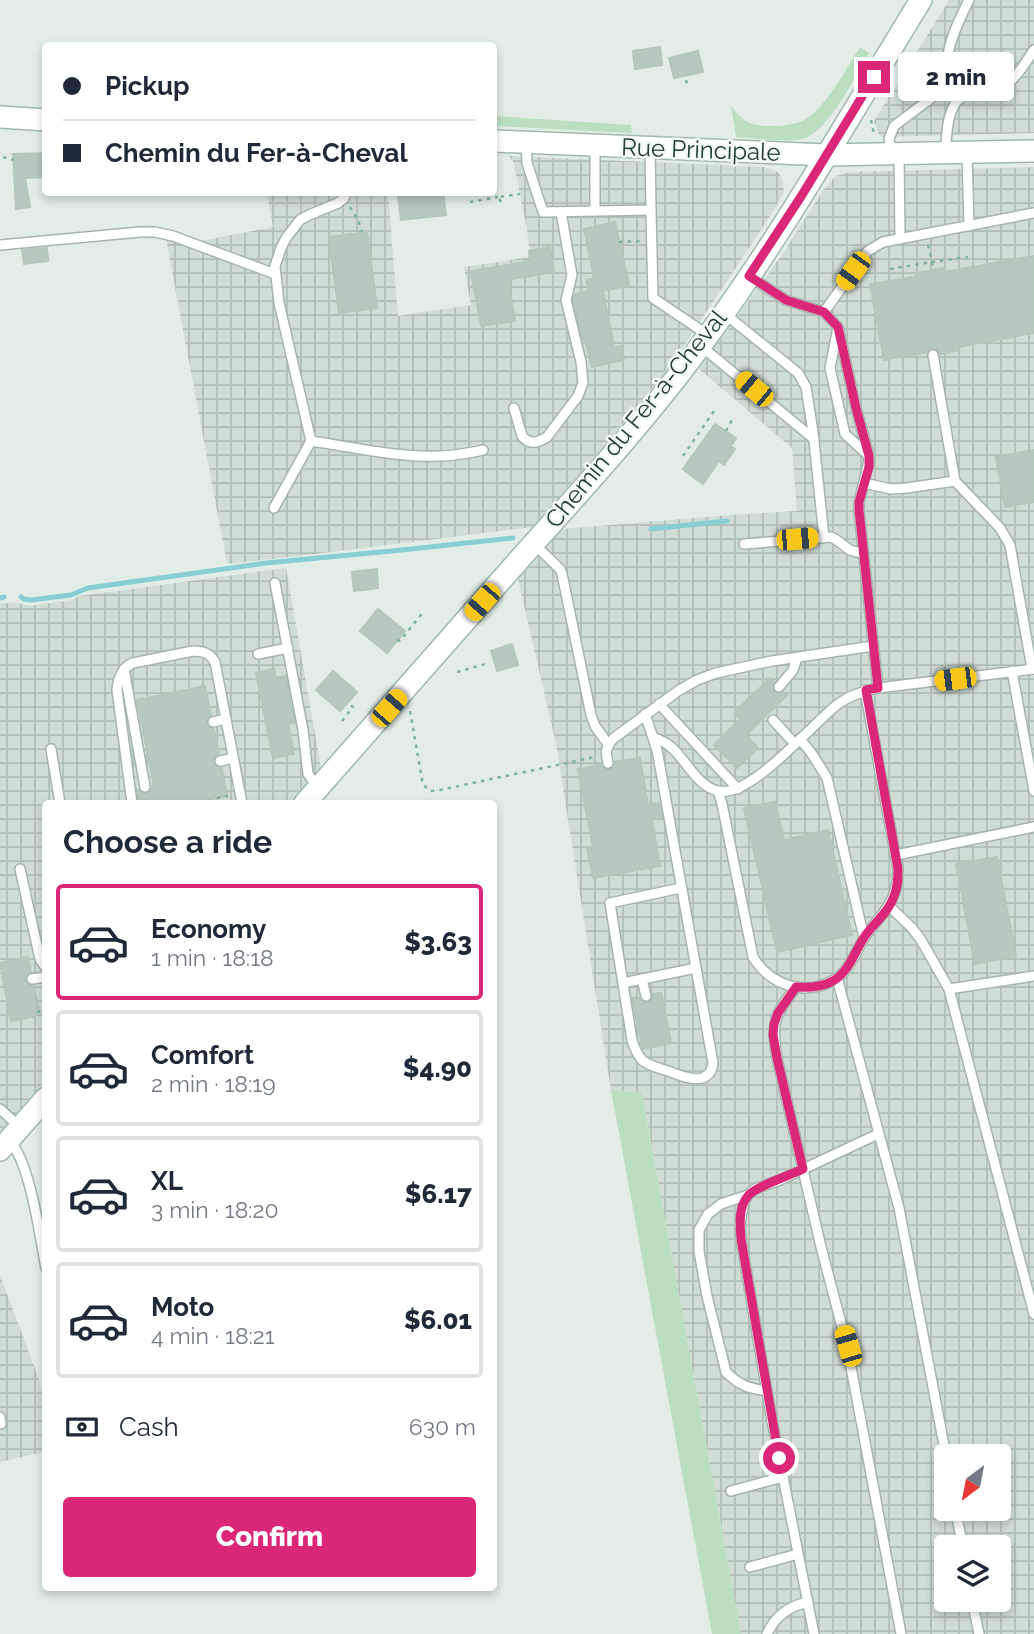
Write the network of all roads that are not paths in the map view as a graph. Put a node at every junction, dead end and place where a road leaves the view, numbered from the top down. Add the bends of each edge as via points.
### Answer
1 (921, 0) edge
2 (969, 0) edge
3 (1034, 50) edge
4 (950, 85) junction
5 (960, 99) junction
6 (0, 117) edge
7 (42, 120) edge
8 (497, 141) edge
9 (526, 142) junction
10 (595, 146) junction
11 (650, 148) junction
12 (1034, 150) edge
13 (946, 153) junction
14 (967, 153) junction
15 (895, 154) junction
16 (827, 155) junction
17 (344, 196) edge
18 (651, 210) junction
19 (595, 211) junction
20 (561, 212) junction
21 (1034, 213) edge
22 (969, 226) junction
23 (900, 239) junction
24 (0, 245) edge
25 (275, 274) junction
26 (749, 276) junction
27 (824, 312) junction
28 (723, 313) junction
29 (838, 327) junction
30 (704, 340) junction
31 (933, 355) dead end
32 (514, 408) dead end
33 (814, 439) junction
34 (311, 441) junction
35 (483, 450) dead end
36 (869, 456) junction
37 (955, 481) junction
38 (864, 483) junction
39 (274, 508) dead end
40 (824, 537) junction
41 (533, 544) junction
42 (744, 544) dead end
43 (863, 553) junction
44 (275, 583) dead end
45 (873, 646) junction
46 (288, 648) junction
47 (258, 654) dead end
48 (797, 657) junction
49 (124, 669) junction
50 (1033, 669) edge
51 (1012, 671) junction
52 (779, 687) dead end
53 (878, 688) junction
54 (866, 690) junction
55 (659, 704) junction
56 (645, 714) junction
57 (226, 719) junction
58 (773, 720) dead end
59 (213, 722) dead end
60 (294, 723) dead end
61 (303, 730) junction
62 (653, 737) junction
63 (798, 741) junction
64 (608, 744) junction
65 (51, 748) dead end
66 (233, 758) junction
67 (607, 759) road end
68 (220, 761) dead end
69 (145, 787) dead end
70 (738, 789) junction
71 (718, 791) junction
72 (1034, 791) edge
73 (312, 796) edge
74 (60, 800) edge
75 (132, 800) edge
76 (241, 800) edge
77 (1034, 827) edge
78 (896, 855) junction
79 (20, 869) dead end
80 (681, 888) junction
81 (889, 906) junction
82 (864, 938) junction
83 (42, 961) edge
84 (696, 968) junction
85 (1034, 976) edge
86 (42, 978) edge
87 (837, 978) junction
88 (32, 979) dead end
89 (642, 979) junction
90 (623, 983) junction
91 (796, 987) junction
92 (949, 989) junction
93 (646, 996) dead end
94 (42, 1103) edge
95 (0, 1109) edge
96 (878, 1134) junction
97 (10, 1139) edge
98 (803, 1169) junction
99 (748, 1195) junction
100 (42, 1248) edge
101 (1034, 1314) edge
102 (767, 1391) junction
103 (0, 1417) edge
104 (0, 1424) edge
105 (944, 1444) edge
106 (783, 1477) junction
107 (731, 1491) dead end
108 (798, 1554) junction
109 (750, 1567) dead end
110 (808, 1602) junction
111 (974, 1612) edge
112 (766, 1634) edge
113 (814, 1634) edge
114 (901, 1634) edge
115 (979, 1634) edge

1 - 16 street, Chemin du Fer-à-Cheval
2 - 4 lane via 948,51
3 - 5 lane via 1003,87
4 - 5 lane
4 - 15 lane via 894,126 889,139
5 - 13 lane via 948,124
6 - 7 street
8 - 9 street, Rue Principale
9 - 10 street, Rue Principale
9 - 20 lane via 527,163 543,212
10 - 11 street, Rue Principale
10 - 19 lane
11 - 16 street, Rue Principale
11 - 18 lane
12 - 14 street, Rue Principale
13 - 14 street, Rue Principale
13 - 15 street, Rue Principale
14 - 22 lane
15 - 16 street, Rue Principale
15 - 23 lane
16 - 26 street, Chemin du Fer-à-Cheval
17 - 25 lane via 300,220 281,248
18 - 19 lane
18 - 30 lane via 653,298
19 - 20 lane
20 - 32 lane via 572,275 566,300 585,361 583,383 542,440 524,439
21 - 22 lane
22 - 23 lane
23 - 27 lane via 868,251
24 - 25 lane via 155,232
25 - 34 lane
26 - 27 lane via 786,300
26 - 28 street, Chemin du Fer-à-Cheval
27 - 29 lane
28 - 30 street, Chemin du Fer-à-Cheval
28 - 33 lane via 803,379
29 - 36 lane
29 - 36 lane via 830,368 845,435
30 - 33 lane
30 - 41 street, Chemin du Fer-à-Cheval via 639,423
31 - 37 lane
33 - 40 lane
34 - 35 lane via 414,456
34 - 39 lane
36 - 38 lane
37 - 38 lane via 891,489
37 - 50 lane via 1010,545
38 - 43 lane via 859,502
40 - 42 lane
40 - 43 lane
41 - 64 lane via 562,574 591,715
41 - 73 street, Chemin du Fer-à-Cheval
43 - 45 lane
44 - 46 lane
45 - 48 lane
45 - 53 lane
46 - 47 lane
46 - 61 lane
48 - 52 lane
48 - 55 lane via 716,673
49 - 57 lane via 133,663 193,651 207,653 215,662
49 - 69 lane
49 - 75 lane via 117,690
50 - 51 lane
51 - 53 lane
51 - 72 lane
53 - 54 lane
54 - 63 lane via 839,703
54 - 78 lane
55 - 56 lane
55 - 70 lane
56 - 62 lane
56 - 64 lane
57 - 59 lane
57 - 66 lane
58 - 63 lane
60 - 61 lane
61 - 73 lane
62 - 71 lane via 673,748 702,783
62 - 80 lane
63 - 70 lane
63 - 82 lane via 827,778
64 - 67 lane
65 - 74 lane
66 - 68 lane
66 - 76 lane
70 - 71 lane
71 - 91 lane via 753,957 772,978
77 - 78 lane
78 - 81 lane via 898,882
79 - 83 lane
80 - 84 lane
80 - 90 lane via 610,903
81 - 82 lane
81 - 92 lane via 921,940
82 - 87 lane
84 - 89 lane
84 - 90 lane via 713,1063 709,1074 698,1079 651,1066 636,1052
85 - 92 lane
86 - 88 lane
87 - 91 lane via 815,987
87 - 96 lane
89 - 90 lane
89 - 93 lane
91 - 98 lane via 778,1013 773,1035
92 - 101 lane
94 - 97 street
95 - 97 lane
96 - 98 lane
96 - 105 lane via 899,1208
97 - 100 lane via 29,1182
98 - 99 lane
98 - 114 lane via 848,1346
99 - 102 lane via 741,1212 741,1239
99 - 102 lane via 708,1214 699,1230 699,1251 726,1372 746,1388
102 - 106 lane
103 - 104 lane
106 - 107 lane
106 - 108 lane
108 - 109 lane
108 - 110 lane
110 - 112 lane via 785,1611
110 - 113 lane
111 - 115 lane

